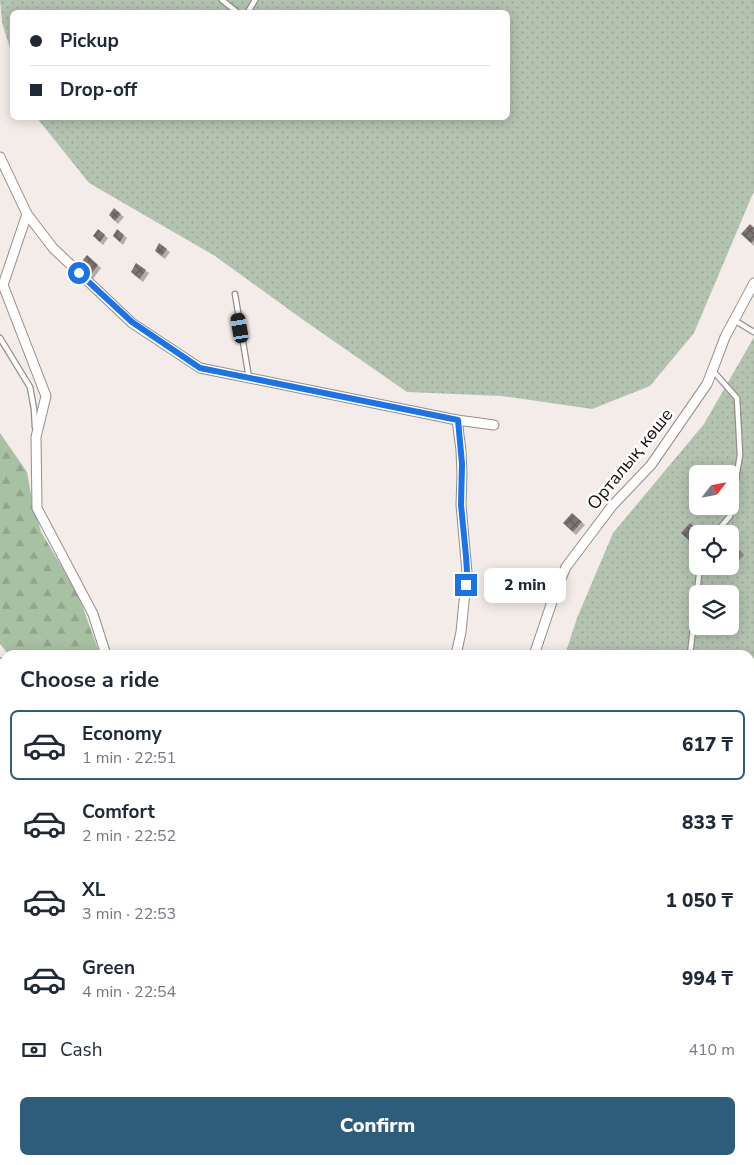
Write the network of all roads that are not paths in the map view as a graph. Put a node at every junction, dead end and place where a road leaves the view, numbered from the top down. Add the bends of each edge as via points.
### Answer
1 (222, 0) edge
2 (234, 10) edge
3 (0, 157) edge
4 (27, 214) junction
5 (754, 283) edge
6 (235, 294) dead end
7 (734, 320) junction
8 (754, 332) edge
9 (0, 338) edge
10 (713, 370) junction
11 (249, 378) junction
12 (458, 420) junction
13 (494, 425) dead end
14 (36, 437) junction
15 (722, 525) edge
16 (699, 575) edge
17 (104, 650) edge
18 (457, 650) edge
19 (536, 650) edge
20 (691, 650) edge

1 - 2 lane
3 - 4 street
4 - 11 street via 53,248 132,322 200,368
4 - 14 street via 3,284 46,396
5 - 7 street, Орталық көше
6 - 11 lane
7 - 8 lane
7 - 10 street, Орталық көше
9 - 14 lane via 30,387
10 - 15 lane via 737,398 740,455 730,516
10 - 19 street, Орталық көше via 707,384 651,465 612,506 566,567
11 - 12 street
12 - 13 street
12 - 18 street via 467,572
14 - 17 street via 37,508 93,614
16 - 20 lane

